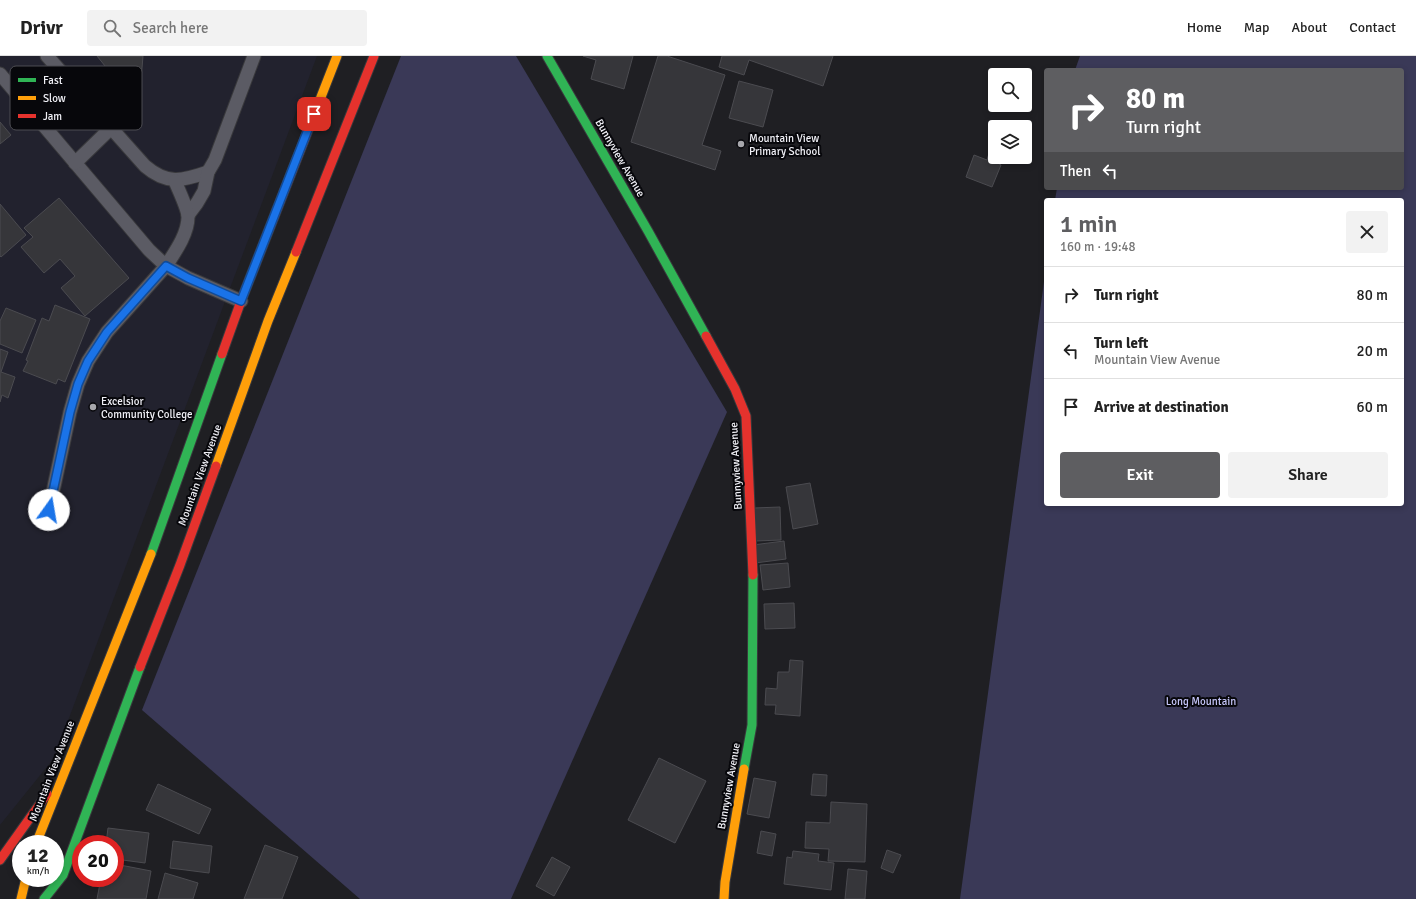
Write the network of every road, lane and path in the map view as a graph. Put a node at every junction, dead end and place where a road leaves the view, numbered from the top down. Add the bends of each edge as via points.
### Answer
1 (47, 56) edge
2 (254, 56) edge
3 (337, 56) edge
4 (374, 56) edge
5 (547, 56) edge
6 (56, 66) edge
7 (0, 74) edge
8 (10, 86) edge
9 (47, 130) edge
10 (109, 130) edge
11 (113, 130) edge
12 (75, 163) junction
13 (208, 172) junction
14 (175, 181) junction
15 (188, 215) junction
16 (166, 266) junction
17 (241, 301) junction
18 (49, 510) dead end
19 (66, 767) junction
20 (40, 835) edge
21 (0, 860) edge
22 (24, 887) edge
23 (21, 899) edge
24 (44, 899) edge
25 (724, 899) edge

1 - 6 lane
2 - 13 lane via 215,160
3 - 17 main road, Mountain View Avenue
4 - 24 main road, Mountain View Avenue via 268,321 188,545 124,708 63,875
5 - 25 main road, Bunnyview Avenue via 655,245 735,390 746,416 753,575 752,725
7 - 8 lane
9 - 12 lane
10 - 12 lane
11 - 14 lane via 145,166 165,179
12 - 16 lane via 149,250
13 - 14 lane
13 - 15 lane via 204,191
14 - 15 lane
15 - 16 lane via 186,230
16 - 17 lane
16 - 18 lane via 107,332 88,361 72,405
17 - 19 main road, Mountain View Avenue via 151,553
19 - 20 main road, Mountain View Avenue
19 - 21 main road
22 - 23 main road

